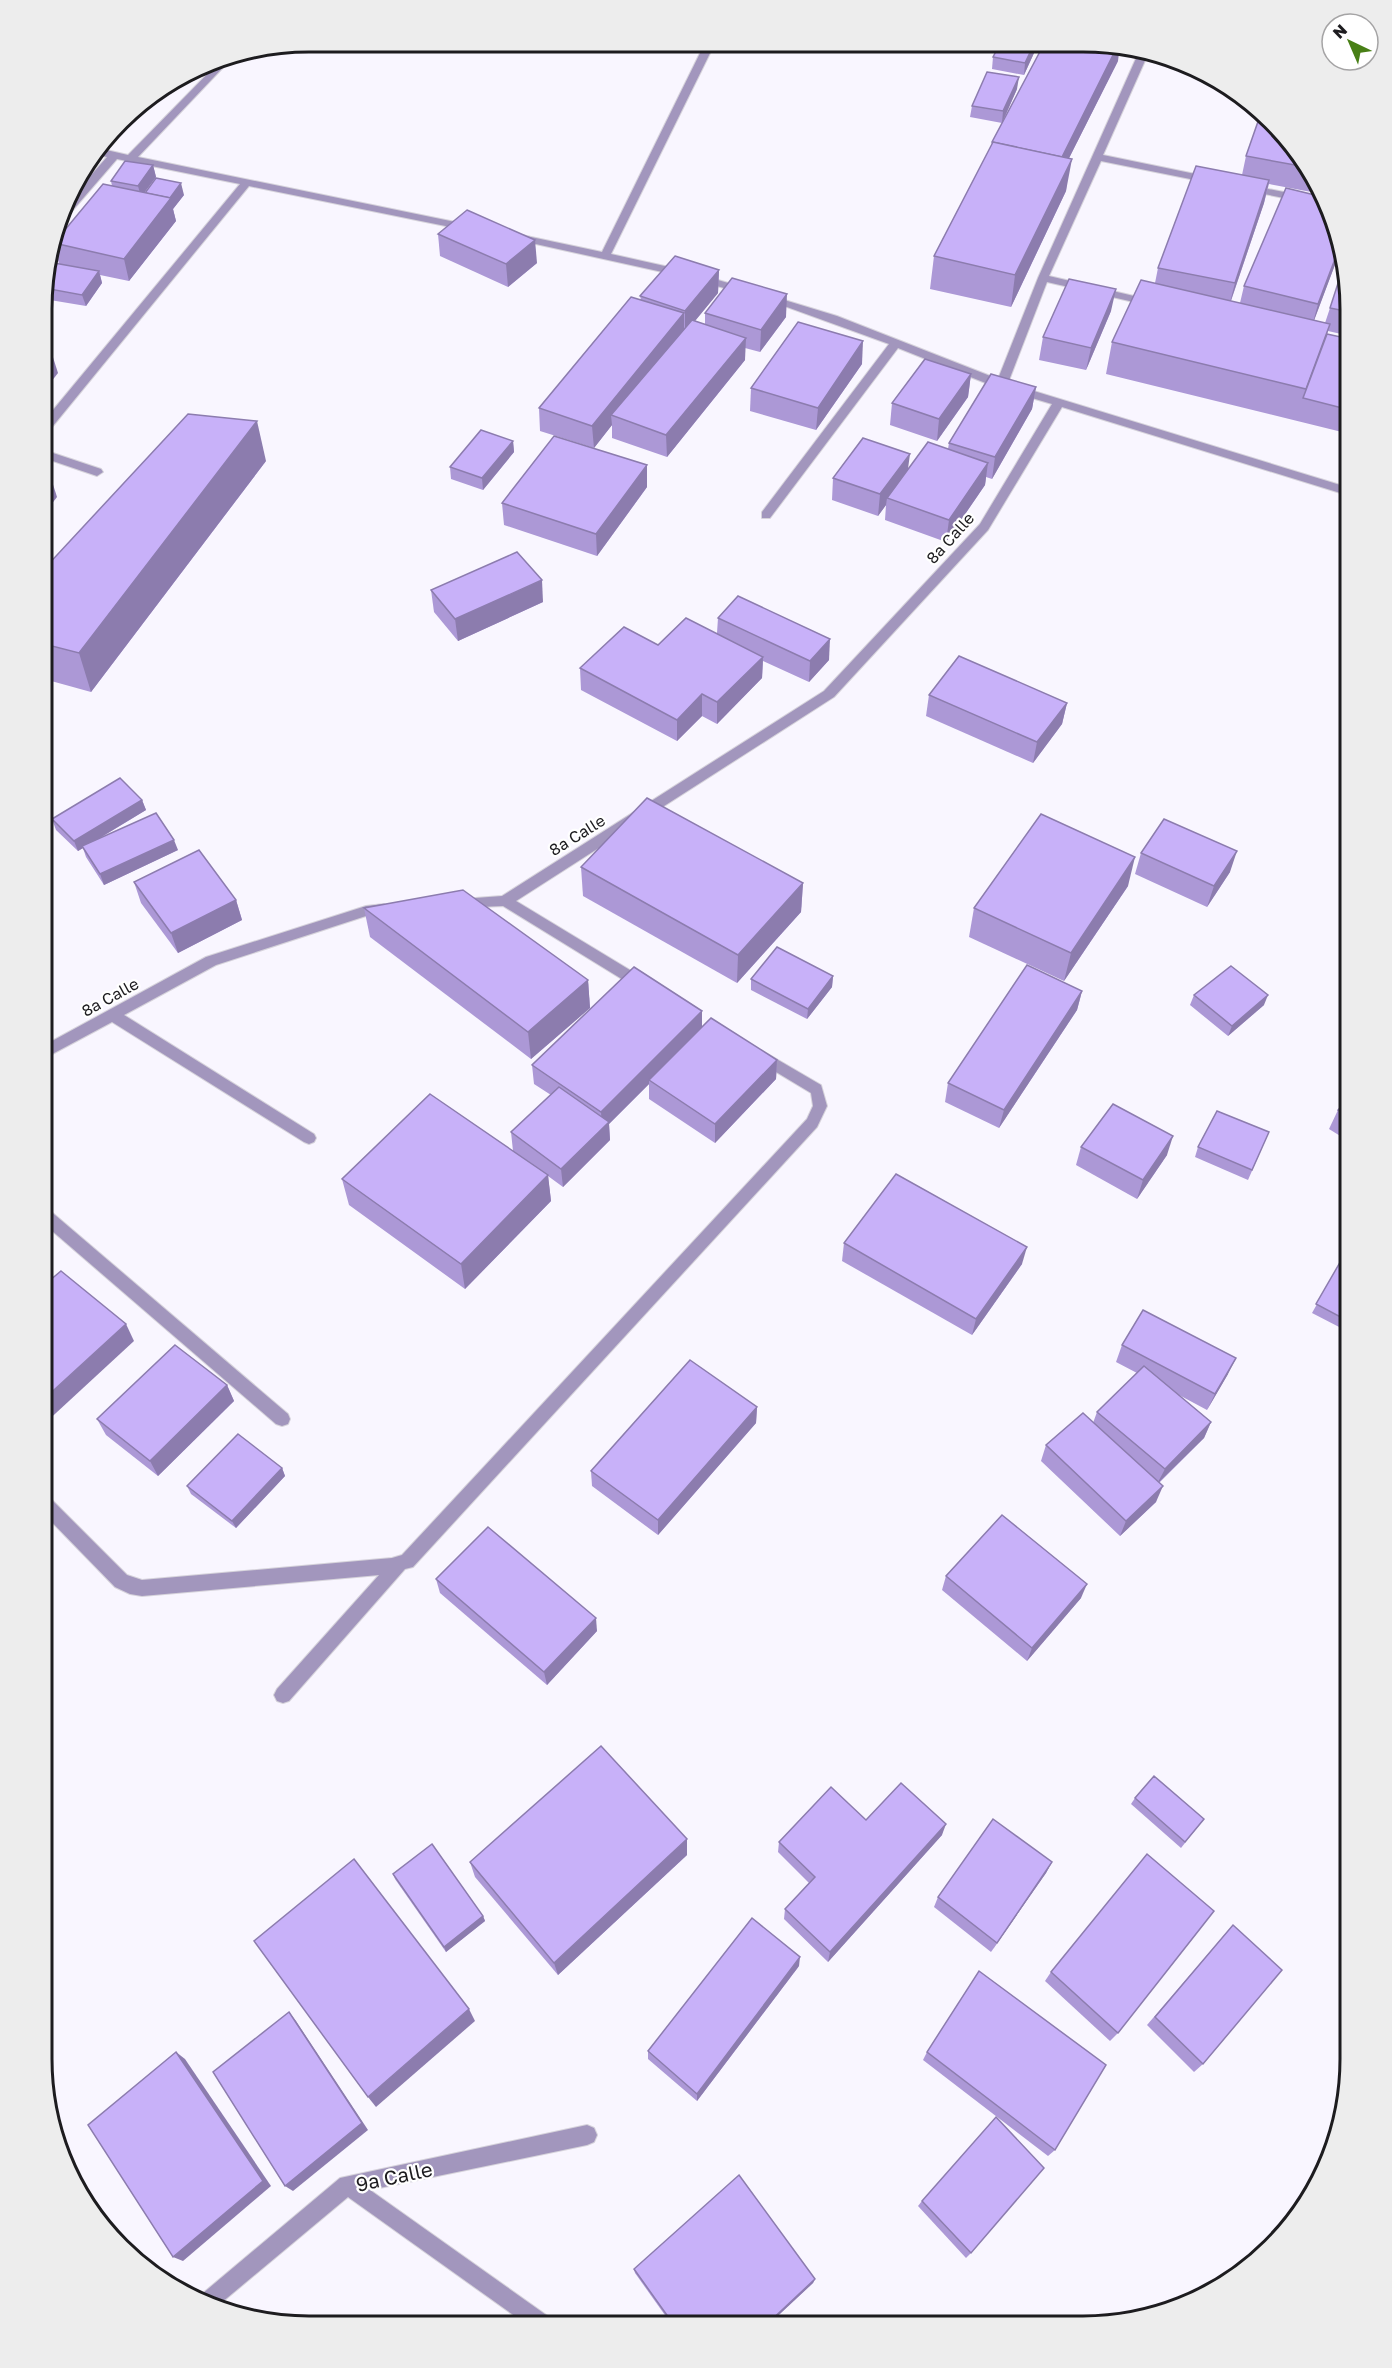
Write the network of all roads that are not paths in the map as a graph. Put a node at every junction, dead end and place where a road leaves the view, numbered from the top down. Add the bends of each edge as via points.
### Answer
1 (706, 52) edge
2 (1141, 59) edge
3 (218, 69) edge
4 (106, 153) edge
5 (114, 155) junction
6 (1097, 157) junction
7 (131, 158) junction
8 (247, 182) junction
9 (79, 196) edge
10 (1316, 201) edge
11 (485, 231) edge
12 (508, 235) edge
13 (605, 256) junction
14 (1043, 278) junction
15 (1168, 307) edge
16 (896, 343) junction
17 (1002, 385) junction
18 (1059, 403) junction
19 (52, 419) edge
20 (52, 457) edge
21 (97, 472) dead end
22 (1340, 489) edge
23 (766, 515) dead end
24 (504, 901) junction
25 (447, 905) edge
26 (400, 908) edge
27 (655, 992) edge
28 (112, 1015) junction
29 (745, 1047) edge
30 (52, 1048) edge
31 (309, 1138) dead end
32 (52, 1222) edge
33 (282, 1419) dead end
34 (52, 1511) edge
35 (399, 1565) junction
36 (283, 1695) dead end
37 (587, 2135) dead end
38 (347, 2185) junction
39 (213, 2297) edge
40 (529, 2316) edge

1 - 13 street
2 - 6 street
3 - 7 street
4 - 5 street
5 - 7 street
5 - 9 street
6 - 10 street
6 - 14 street
7 - 8 street
8 - 11 street
8 - 19 street
12 - 13 street
13 - 16 street via 687,274 833,318
14 - 15 street
14 - 17 street
16 - 17 street
16 - 23 street
17 - 18 street
18 - 22 street
18 - 24 street, 8a Calle via 984,527 829,694
20 - 21 street
24 - 25 street, 8a Calle
24 - 27 street
26 - 28 street, 8a Calle via 366,911 211,961
28 - 30 street, 8a Calle
28 - 31 street
29 - 35 street via 816,1089 821,1111 415,1553
32 - 33 street
34 - 35 street via 121,1581 142,1588
35 - 36 street
37 - 38 street, 9a Calle
38 - 39 street, 9a Calle
38 - 40 street

